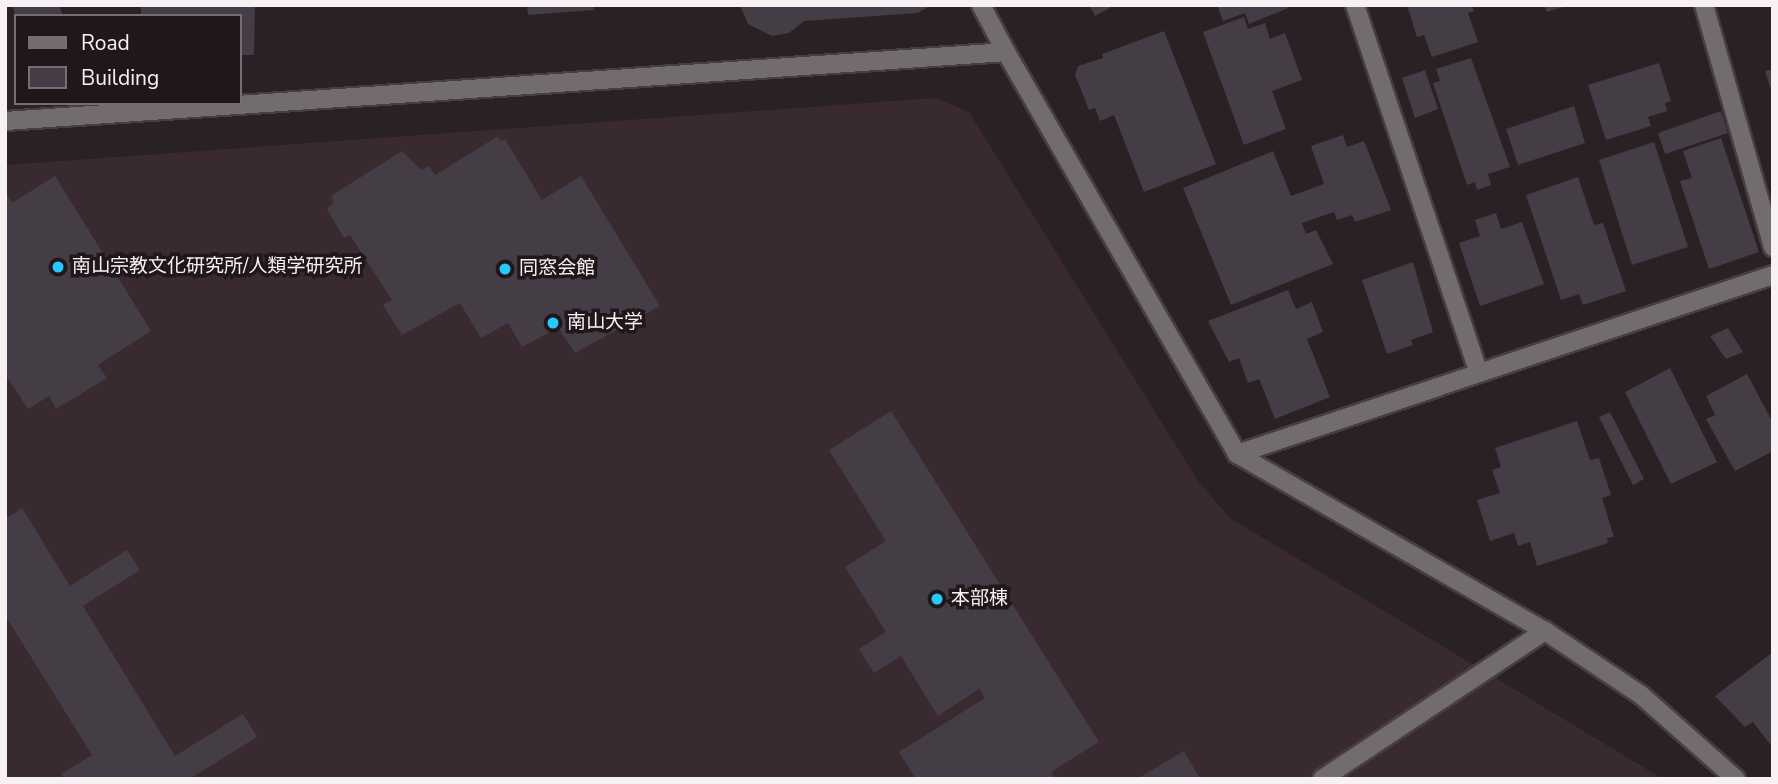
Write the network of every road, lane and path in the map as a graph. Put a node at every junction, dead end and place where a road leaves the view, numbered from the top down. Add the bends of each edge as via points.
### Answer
1 (981, 5) edge
2 (1355, 5) edge
3 (1704, 5) edge
4 (1006, 52) junction
5 (237, 105) edge
6 (242, 105) edge
7 (5, 121) edge
8 (1773, 247) edge
9 (1773, 275) edge
10 (1479, 373) junction
11 (1237, 454) junction
12 (1545, 631) junction
13 (1322, 779) edge
14 (1737, 779) edge

1 - 4 street
2 - 10 street
3 - 8 street
4 - 6 street
4 - 11 street
5 - 7 street
9 - 10 street
10 - 11 street
11 - 12 street
12 - 13 street
12 - 14 street via 1641,695

